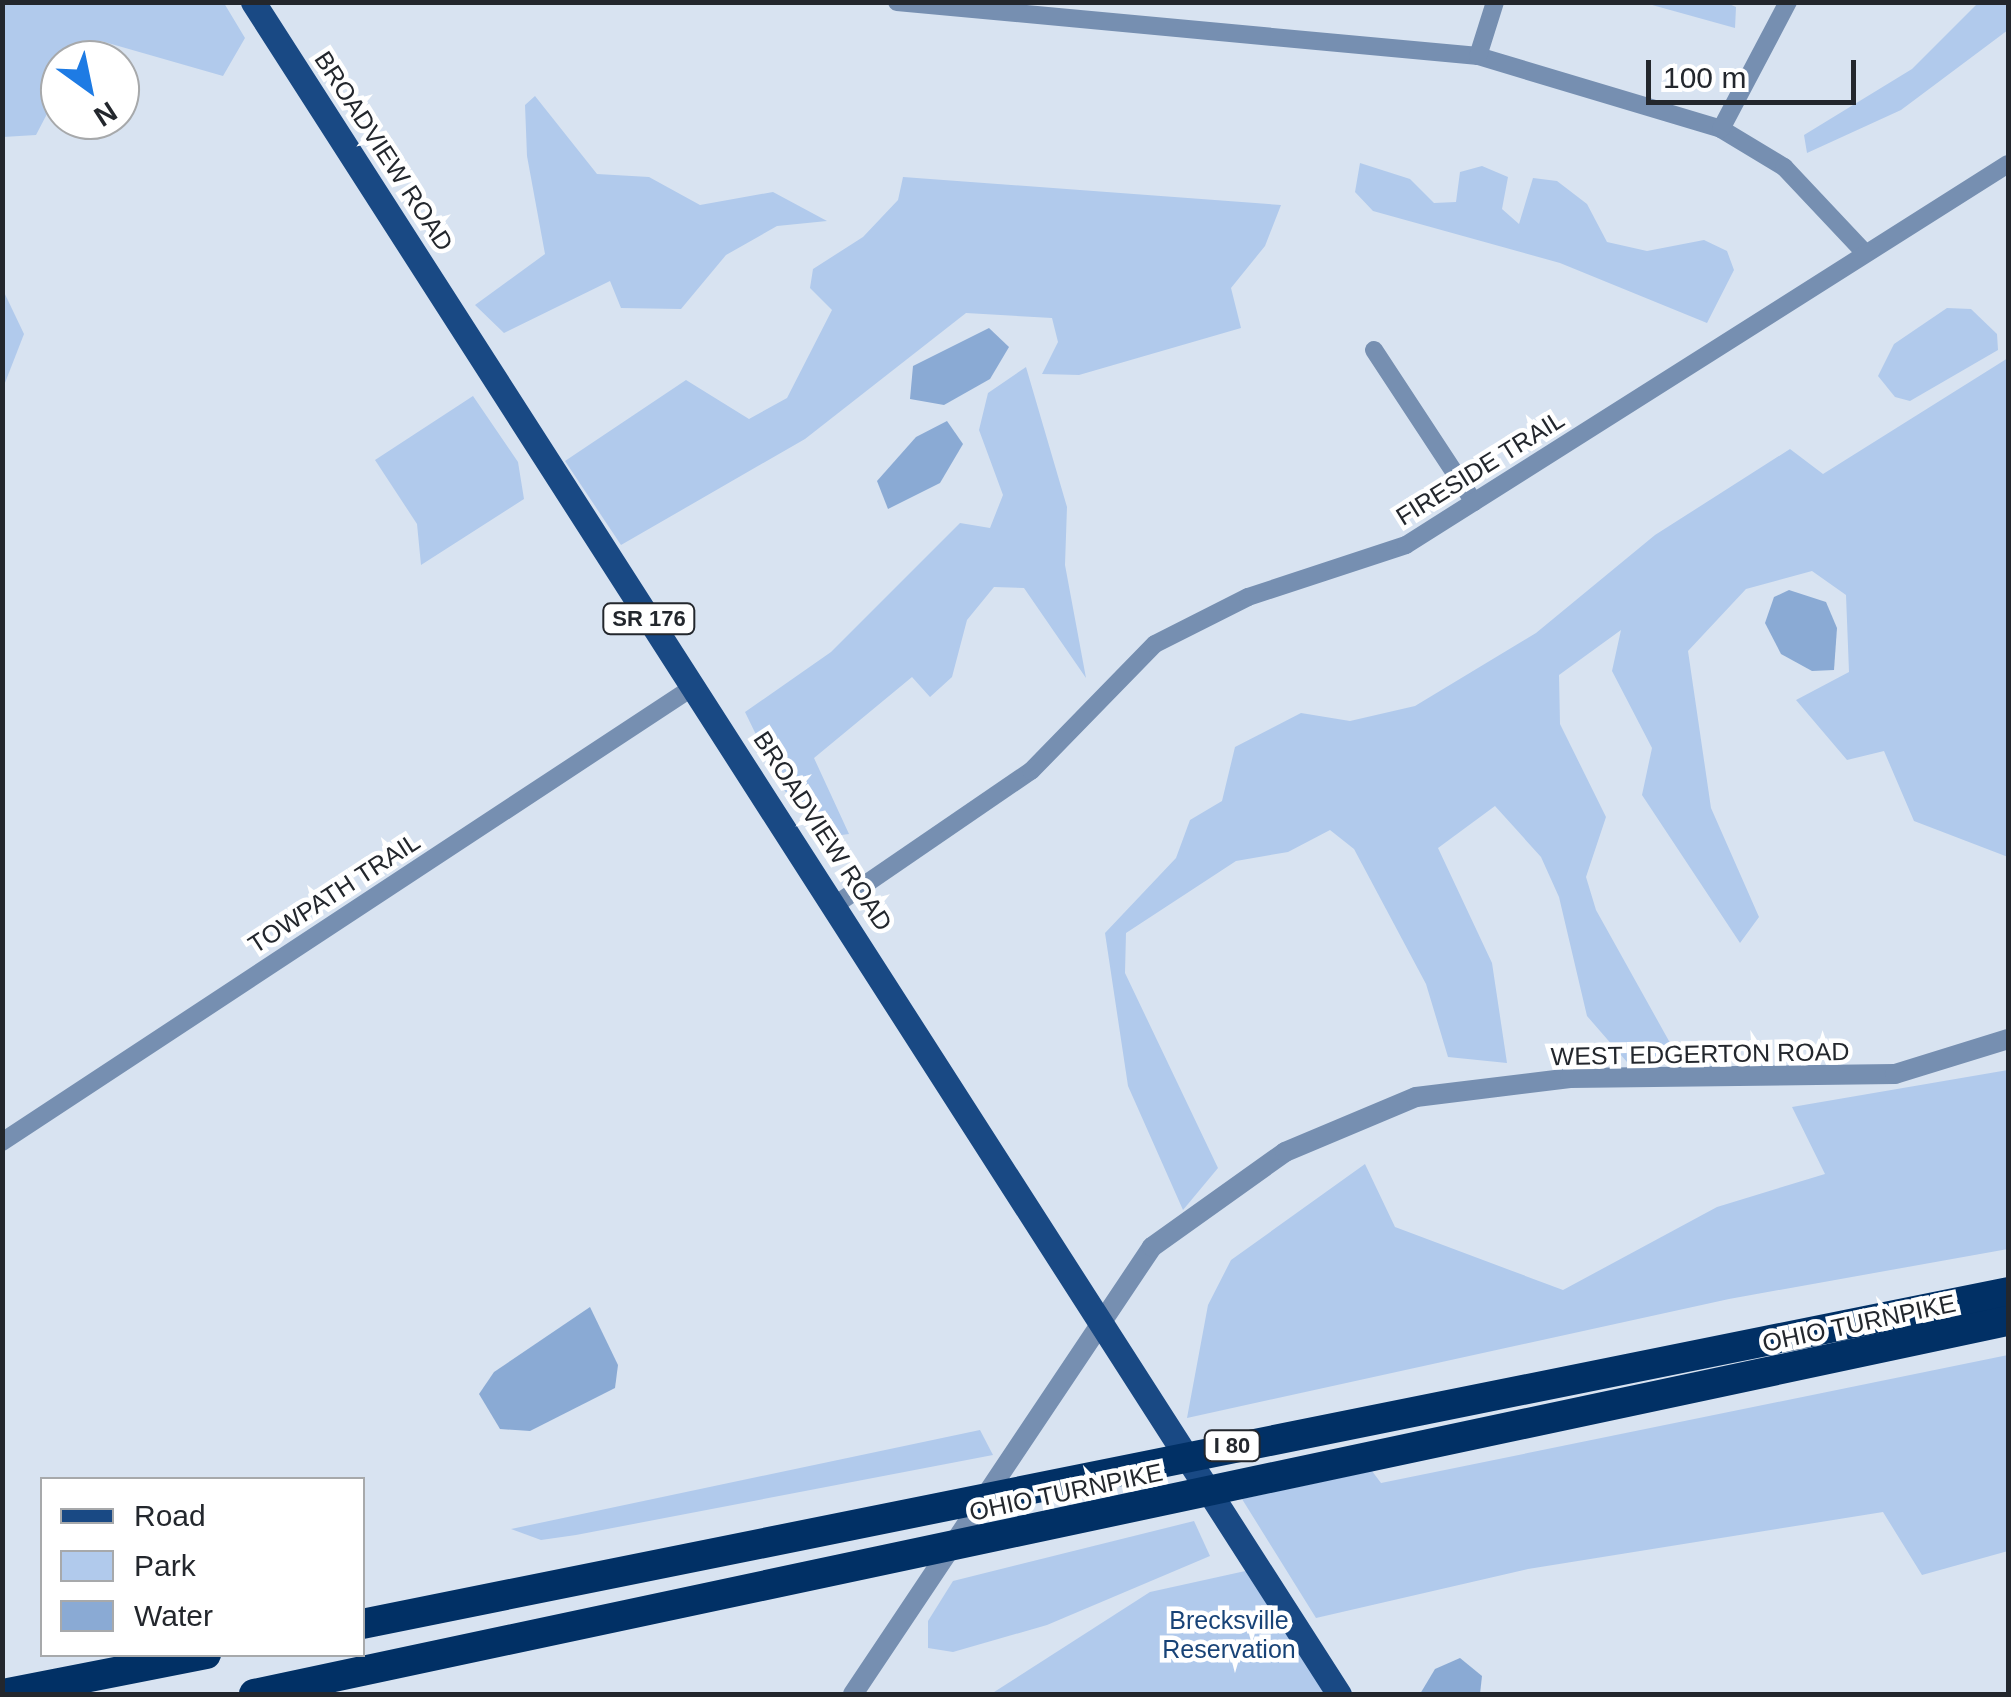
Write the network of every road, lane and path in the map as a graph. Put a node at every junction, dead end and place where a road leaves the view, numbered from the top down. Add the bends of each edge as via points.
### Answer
1 (253, 2) edge
2 (897, 2) edge
3 (1495, 2) edge
4 (1788, 2) edge
5 (1478, 56) junction
6 (1721, 128) junction
7 (2008, 164) edge
8 (1864, 252) junction
9 (1374, 350) dead end
10 (1474, 502) junction
11 (693, 687) junction
12 (835, 905) junction
13 (2008, 1039) edge
14 (2, 1142) edge
15 (2008, 1292) edge
16 (1102, 1314) junction
17 (2008, 1321) edge
18 (365, 1623) edge
19 (191, 1657) edge
20 (3, 1694) edge
21 (254, 1694) edge
22 (853, 1694) edge
23 (1338, 1694) edge

1 - 11 main road, BROADVIEW ROAD / SR 176
2 - 5 street
3 - 5 street
4 - 6 street
5 - 6 street
6 - 8 street via 1784,167
7 - 8 street, FIRESIDE TRAIL
8 - 10 street, FIRESIDE TRAIL
9 - 10 street
10 - 12 street, FIRESIDE TRAIL via 1406,545 1248,597 1155,644 1031,771
11 - 12 main road, BROADVIEW ROAD / SR 176
11 - 14 street, TOWPATH TRAIL
12 - 16 main road, BROADVIEW ROAD / SR 176
13 - 16 street, WEST EDGERTON ROAD via 1895,1074 1570,1078 1416,1097 1285,1152 1199,1209 1152,1248
15 - 18 highway, OHIO TURNPIKE / I 80
16 - 22 street, WEST EDGERTON ROAD
16 - 23 main road, BROADVIEW ROAD / SR 176
17 - 21 highway, OHIO TURNPIKE / I 80
19 - 20 highway

